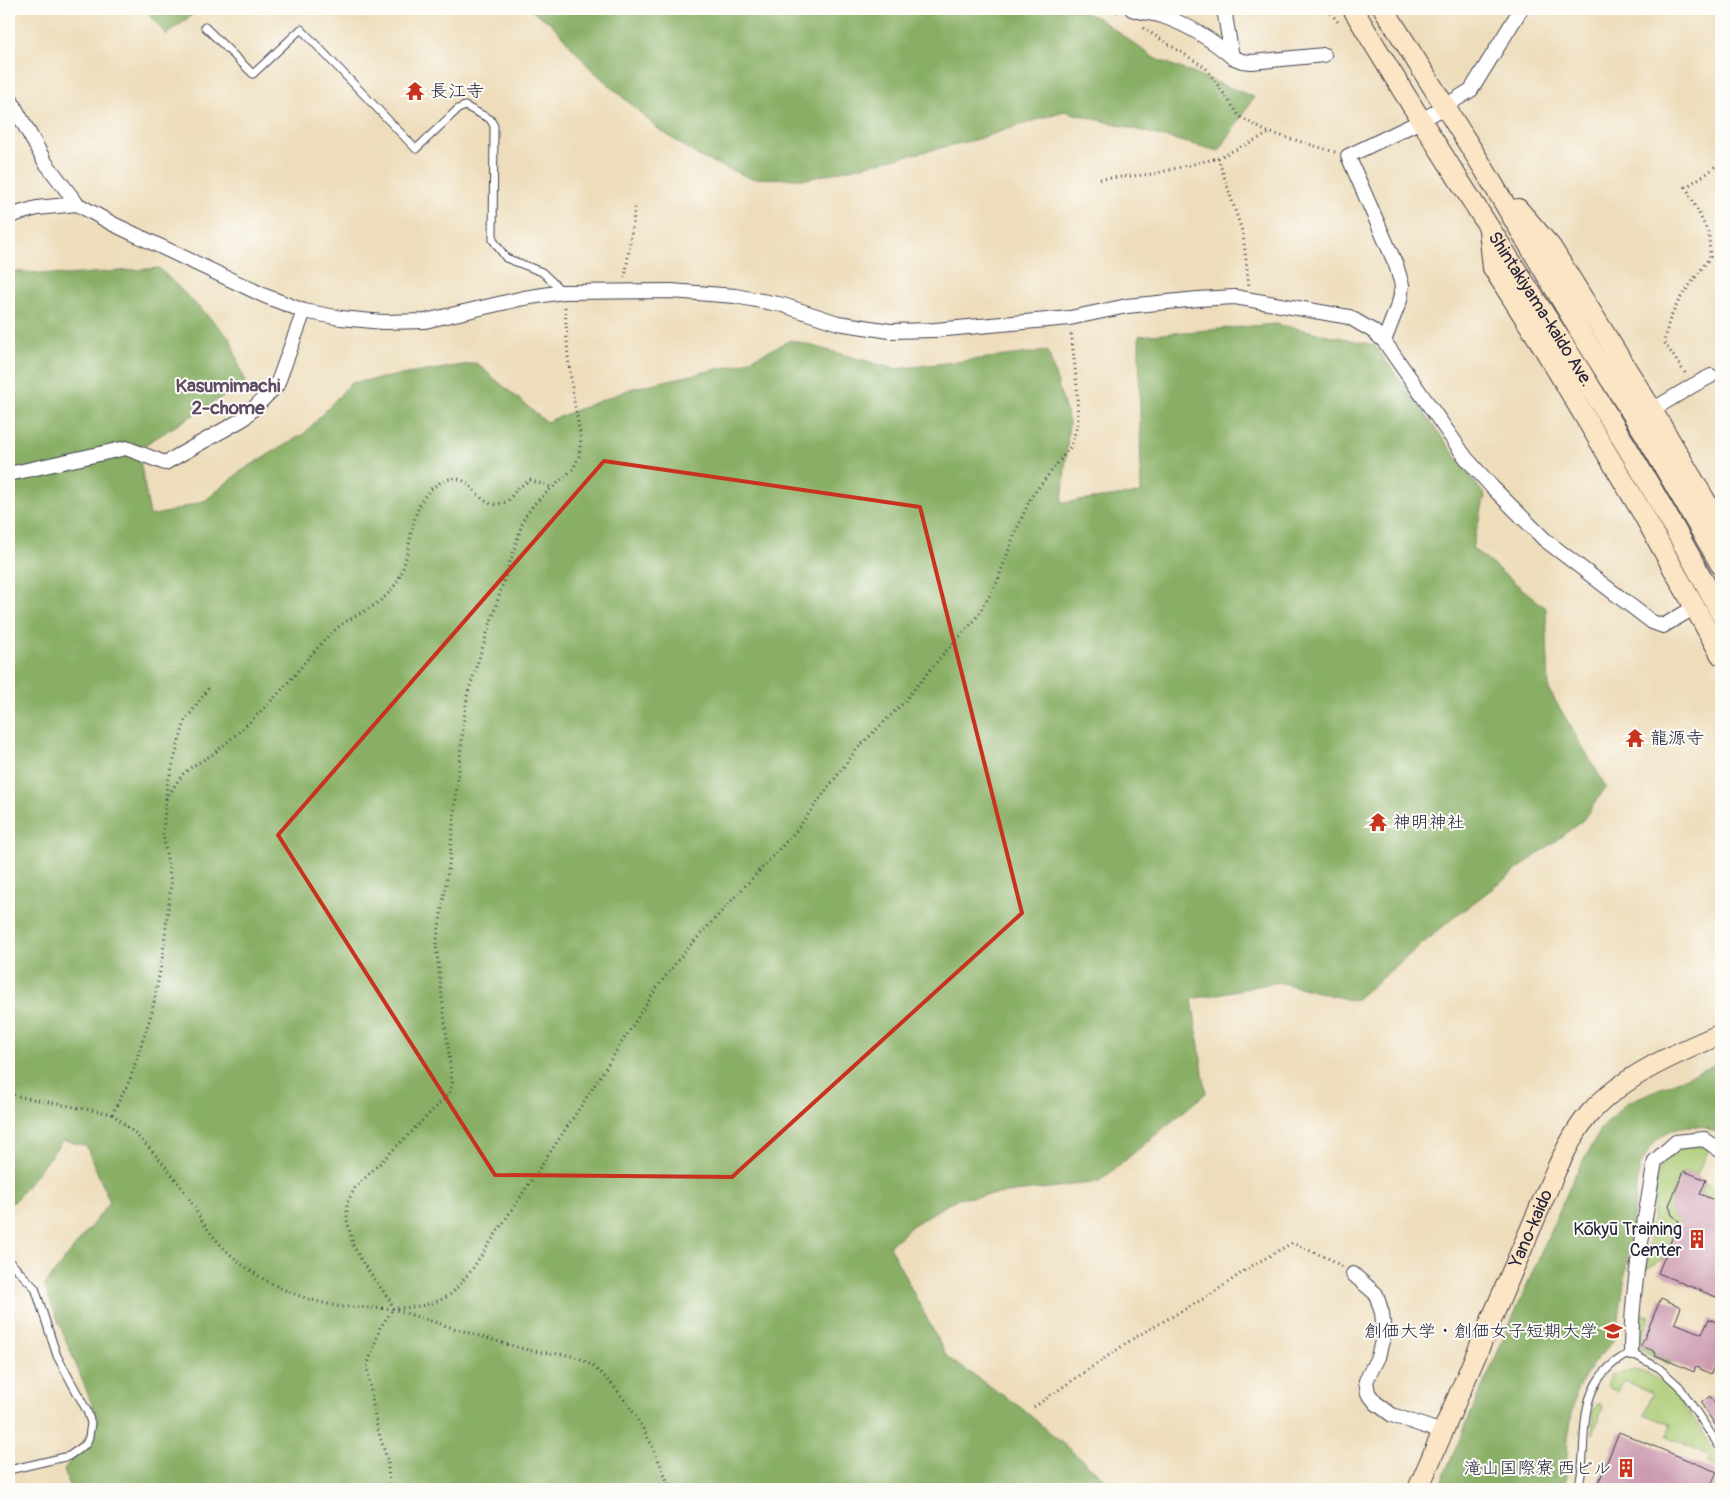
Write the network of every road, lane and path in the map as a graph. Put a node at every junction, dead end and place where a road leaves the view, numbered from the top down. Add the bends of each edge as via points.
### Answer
1 (1113, 9) edge
2 (1224, 9) edge
3 (1344, 9) edge
4 (1352, 9) edge
5 (1384, 9) edge
6 (1521, 9) edge
7 (1126, 11) edge
8 (1136, 24) dead end
9 (205, 27) dead end
10 (1371, 40) junction
11 (1324, 55) dead end
12 (1232, 57) junction
13 (9, 97) edge
14 (1446, 106) junction
15 (1421, 121) junction
16 (1271, 133) junction
17 (1348, 156) junction
18 (1218, 158) junction
19 (1721, 161) edge
20 (1484, 169) junction
21 (1100, 178) dead end
22 (77, 204) junction
23 (635, 207) dead end
24 (9, 216) edge
25 (1490, 230) junction
26 (563, 292) junction
27 (624, 292) junction
28 (1251, 299) junction
29 (304, 311) junction
30 (1070, 318) junction
31 (1384, 341) junction
32 (1711, 376) dead end
33 (1692, 386) junction
34 (1652, 410) junction
35 (9, 474) edge
36 (552, 488) junction
37 (1721, 527) edge
38 (1721, 565) edge
39 (1695, 607) junction
40 (1721, 614) edge
41 (1721, 655) edge
42 (210, 686) dead end
43 (166, 799) junction
44 (1721, 1034) edge
45 (9, 1093) edge
46 (112, 1114) junction
47 (1721, 1151) edge
48 (9, 1261) edge
49 (1353, 1274) joint
50 (393, 1309) junction
51 (1631, 1354) junction
52 (1034, 1407) dead end
53 (1442, 1432) junction
54 (1721, 1449) edge
55 (9, 1470) edge
56 (389, 1489) edge
57 (670, 1489) edge
58 (1418, 1489) edge
59 (1578, 1489) edge

1 - 7 path
2 - 12 street
3 - 10 main road
4 - 10 main road, Shintakiyama-kaido Ave.
5 - 14 main road, Shintakiyama-kaido Ave.
6 - 14 street via 1474,87
7 - 12 street via 1162,16 1183,25 1215,42
8 - 16 path via 1206,68 1240,117
9 - 26 lane via 254,74 301,29 416,148 458,108 465,106 490,119 494,126 493,240 506,258 542,272
10 - 15 main road, Shintakiyama-kaido Ave.
11 - 12 street via 1252,62
13 - 22 street via 45,162
14 - 15 street
14 - 20 main road, Shintakiyama-kaido Ave.
15 - 17 street
15 - 25 main road, Shintakiyama-kaido Ave.
16 - 17 path
16 - 18 path
17 - 31 street via 1402,285 1400,300
18 - 21 path via 1153,174
18 - 28 path via 1243,234
19 - 33 path via 1686,187 1709,234 1710,257 1679,300 1664,342
20 - 34 main road via 1551,247
20 - 38 main road, Shintakiyama-kaido Ave.
22 - 24 street via 37,208
22 - 29 street via 265,296
23 - 27 path
25 - 39 main road via 1493,268 1592,428
25 - 40 main road, Shintakiyama-kaido Ave. via 1602,404 1680,535
26 - 27 street
26 - 29 street via 424,321 383,322
26 - 36 path via 568,357 581,439 573,469
27 - 30 street via 735,296 783,305 838,323 890,332
28 - 30 street via 1235,297 1154,303
28 - 31 street via 1348,316
29 - 35 street via 277,385 243,419 165,463 126,448
30 - 50 path via 1078,405 1078,423 1072,446 1031,497 996,585 974,621 902,704 856,750 796,832 687,949 658,986 471,1271 449,1295 431,1304
31 - 39 street via 1466,458 1546,540 1652,622 1663,626
32 - 33 street
33 - 34 street
34 - 37 main road
36 - 43 path via 530,480 518,488 507,502 494,505 483,500 466,482 454,478 438,484 425,495 416,512 408,557 392,589 369,609 345,621 328,636 269,703 216,752 183,774
36 - 50 path via 524,518 467,696 450,865 436,945 452,1082 449,1094 355,1188 347,1202 352,1246
39 - 41 main road
42 - 43 path via 185,721
43 - 46 path via 163,834 172,883 162,960 152,1012 130,1082
44 - 53 main road, Yano-kaido via 1628,1081 1589,1114 1556,1170
45 - 46 path
46 - 50 path via 132,1129 181,1186 213,1236 234,1259 258,1276 286,1290 333,1305
47 - 51 street via 1704,1139 1676,1142 1655,1161 1635,1294
48 - 55 lane via 35,1288 57,1356 91,1423 86,1444 69,1456
49 - 52 path via 1332,1260 1292,1243 1134,1338
49 - 53 street via 1376,1294 1382,1314 1384,1333 1378,1357 1366,1381 1368,1393 1392,1415
50 - 56 path via 380,1328 367,1367 376,1423 388,1463
50 - 57 path via 531,1351 567,1354 586,1362 608,1379 644,1428
51 - 54 lane via 1659,1368 1679,1386
51 - 59 lane via 1621,1357 1607,1369 1595,1384 1586,1404 1582,1474
53 - 58 main road, Yano-kaido

